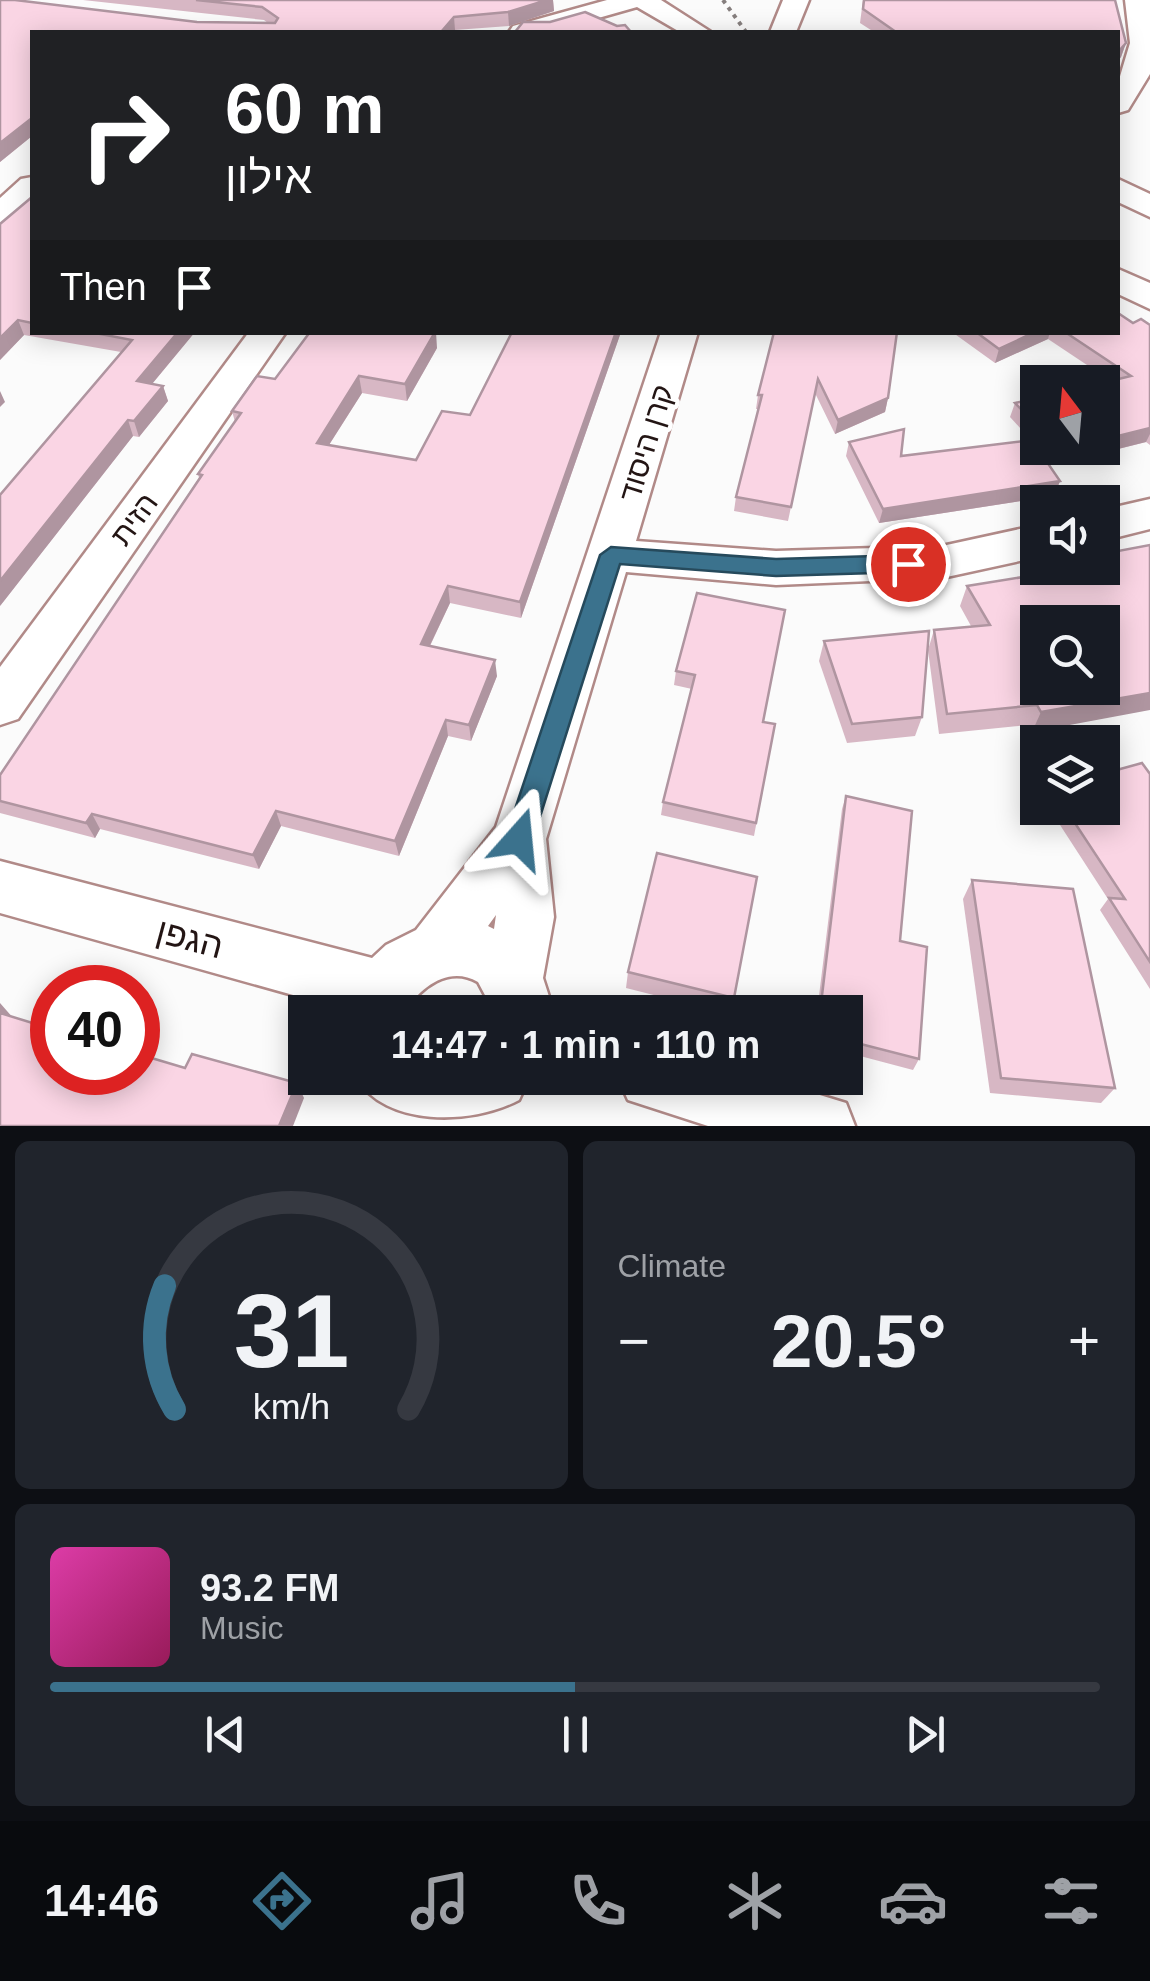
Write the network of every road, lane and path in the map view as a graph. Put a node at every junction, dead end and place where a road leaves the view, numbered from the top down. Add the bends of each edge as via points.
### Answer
1 (635, 0) edge
2 (643, 0) edge
3 (723, 0) edge
4 (796, 0) edge
5 (1138, 0) edge
6 (529, 30) edge
7 (695, 30) edge
8 (745, 30) edge
9 (784, 30) edge
10 (1120, 101) edge
11 (30, 188) edge
12 (1120, 190) edge
13 (1150, 207) edge
14 (0, 215) edge
15 (1120, 280) edge
16 (1150, 298) edge
17 (266, 335) edge
18 (679, 335) edge
19 (1150, 514) edge
20 (1120, 522) edge
21 (1020, 545) edge
22 (611, 555) junction
23 (0, 705) edge
24 (519, 839) junction
25 (0, 887) edge
26 (437, 949) junction
27 (356, 995) edge
28 (380, 995) edge
29 (518, 995) edge
30 (471, 1095) edge
31 (712, 1095) edge
32 (405, 1100) edge
33 (824, 1126) edge

1 - 6 street
2 - 7 street
3 - 8 path
4 - 9 street
5 - 10 street via 1144,32 1140,74
11 - 14 street
12 - 13 street
15 - 16 street
17 - 23 street, הזית
18 - 22 street, קרן היסוד
19 - 20 street
21 - 22 street via 942,562 776,568
22 - 24 street, קרן היסוד
24 - 26 street, קרן היסוד
24 - 29 street, קרן היסוד via 525,917
25 - 27 street, הגפן
26 - 28 street via 396,970
26 - 29 street via 482,953
30 - 32 street
31 - 33 street

